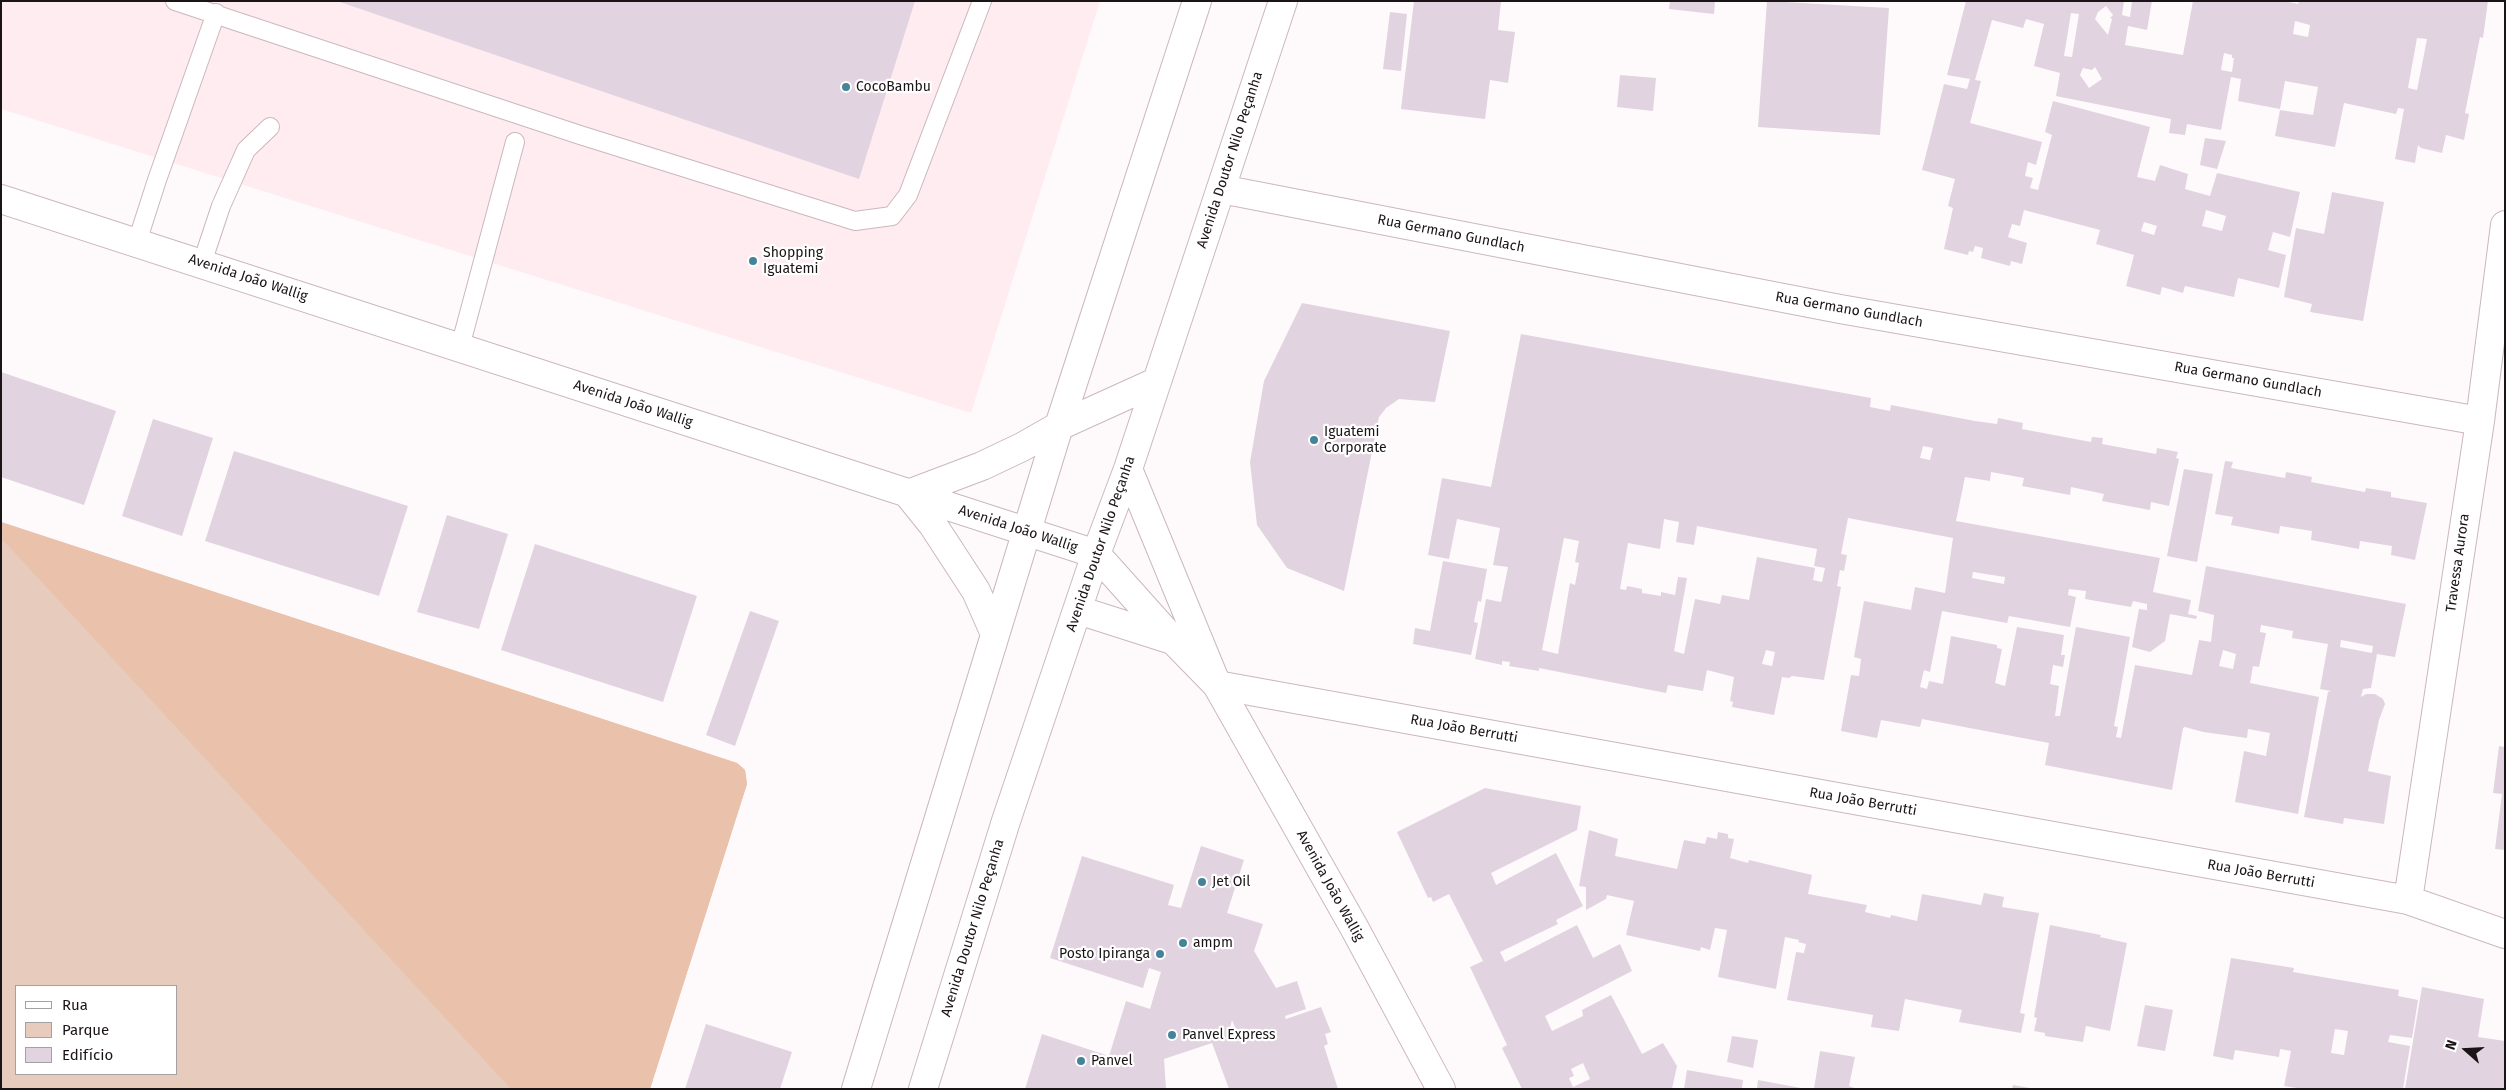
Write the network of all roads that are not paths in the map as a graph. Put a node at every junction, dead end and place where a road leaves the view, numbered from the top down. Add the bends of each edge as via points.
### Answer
1 (175, 1) edge
2 (982, 1) edge
3 (1197, 1) edge
4 (1283, 1) edge
5 (216, 13) junction
6 (270, 127) dead end
7 (515, 142) dead end
8 (1221, 189) junction
9 (1, 200) edge
10 (2505, 226) edge
11 (137, 242) junction
12 (202, 263) junction
13 (460, 348) junction
14 (1156, 382) junction
15 (2480, 420) junction
16 (1060, 426) junction
17 (1128, 469) junction
18 (908, 494) junction
19 (1026, 532) junction
20 (1096, 554) junction
21 (1078, 610) junction
22 (995, 634) junction
23 (1173, 640) junction
24 (1217, 685) junction
25 (2408, 900) junction
26 (2505, 934) edge
27 (856, 1089) edge
28 (923, 1089) edge
29 (1441, 1089) edge

1 - 5 lane
2 - 5 lane via 908,195 892,216 855,221 580,135
3 - 16 main road
4 - 8 main road, Avenida Doutor Nilo Peçanha
5 - 11 lane
6 - 12 lane via 246,150 221,206
7 - 13 lane
8 - 14 main road, Avenida Doutor Nilo Peçanha
8 - 15 main road, Rua Germano Gundlach via 1840,309
9 - 11 main road, Avenida João Wallig
10 - 15 main road, Travessa Aurora
11 - 12 main road, Avenida João Wallig
12 - 13 main road, Avenida João Wallig
13 - 18 main road, Avenida João Wallig
14 - 16 main road
14 - 17 main road, Avenida Doutor Nilo Peçanha
15 - 25 main road, Travessa Aurora
16 - 18 main road via 982,466
16 - 19 main road
17 - 20 main road, Avenida Doutor Nilo Peçanha
17 - 24 main road, Avenida João Wallig
18 - 19 main road, Avenida João Wallig
18 - 22 main road via 933,525 976,592
19 - 20 main road, Avenida João Wallig
19 - 22 main road
20 - 21 main road, Avenida Doutor Nilo Peçanha
20 - 23 main road, Avenida João Wallig
21 - 23 main road
21 - 28 main road, Avenida Doutor Nilo Peçanha via 1003,830
22 - 27 main road
23 - 24 main road, Avenida João Wallig
24 - 25 main road, Rua João Berrutti
24 - 29 main road, Avenida João Wallig
25 - 26 main road, Rua João Berrutti

